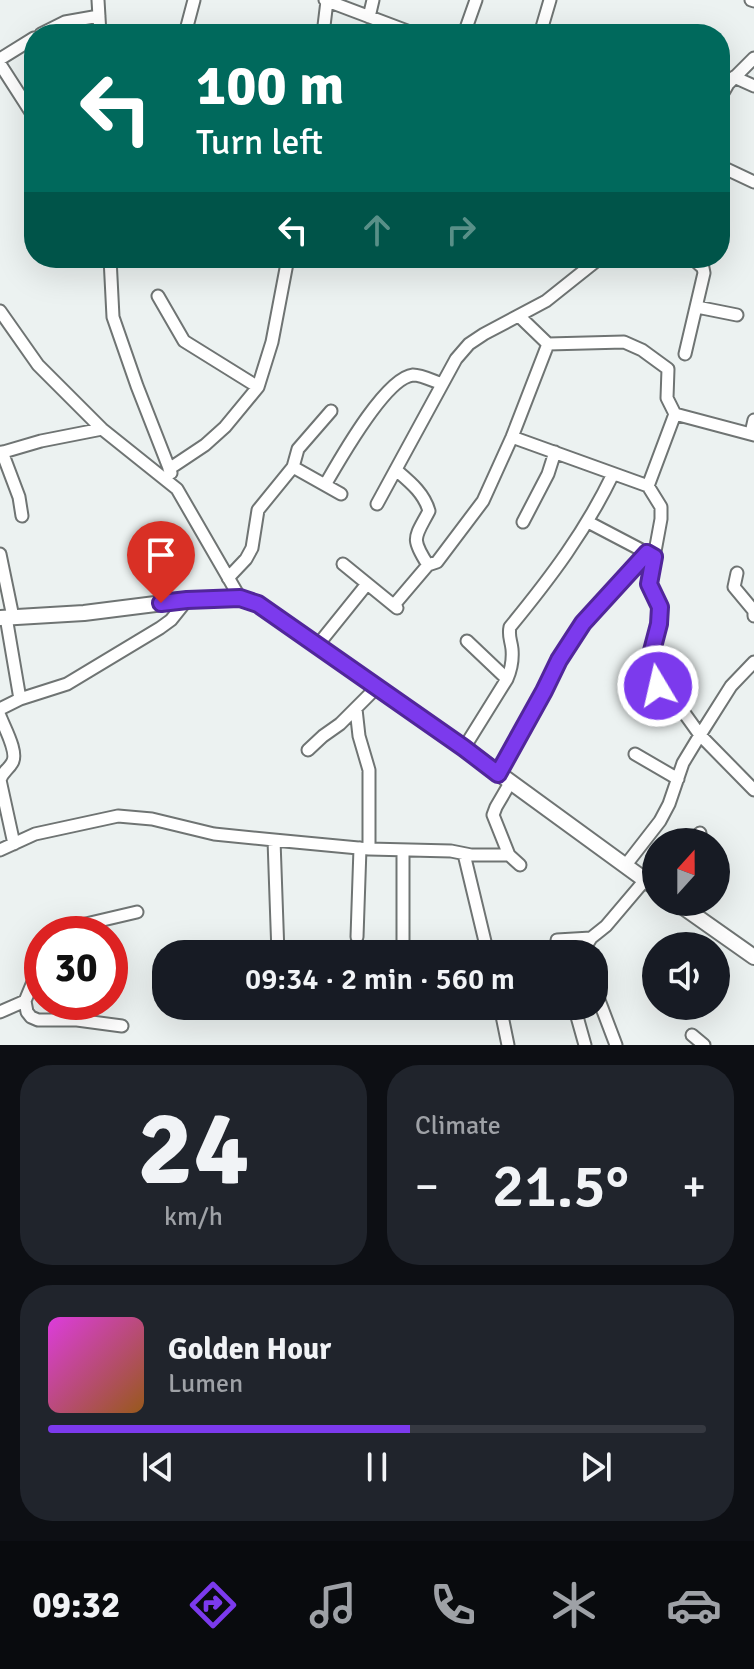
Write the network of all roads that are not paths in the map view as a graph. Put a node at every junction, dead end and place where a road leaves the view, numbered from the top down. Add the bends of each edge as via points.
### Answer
1 (98, 0) edge
2 (194, 0) edge
3 (373, 0) edge
4 (476, 0) edge
5 (550, 0) edge
6 (326, 1) edge
7 (99, 16) junction
8 (369, 17) junction
9 (61, 24) edge
10 (99, 24) edge
11 (188, 24) edge
12 (324, 24) edge
13 (388, 24) edge
14 (468, 24) edge
15 (543, 24) edge
16 (24, 45) edge
17 (754, 58) edge
18 (0, 61) edge
19 (734, 77) junction
20 (730, 83) edge
21 (754, 86) edge
22 (24, 101) edge
23 (730, 173) edge
24 (754, 182) edge
25 (111, 268) edge
26 (286, 268) edge
27 (587, 268) edge
28 (703, 268) edge
29 (158, 296) dead end
30 (697, 307) junction
31 (0, 311) edge
32 (737, 315) dead end
33 (519, 316) junction
34 (548, 344) junction
35 (685, 354) dead end
36 (442, 384) junction
37 (258, 387) junction
38 (331, 411) dead end
39 (675, 414) junction
40 (754, 420) edge
41 (102, 429) junction
42 (752, 434) edge
43 (512, 437) junction
44 (555, 452) junction
45 (1, 453) edge
46 (293, 467) junction
47 (169, 469) junction
48 (396, 470) junction
49 (613, 474) junction
50 (325, 485) junction
51 (648, 486) junction
52 (177, 489) junction
53 (341, 494) dead end
54 (377, 504) dead end
55 (22, 516) dead end
56 (523, 522) dead end
57 (588, 522) junction
58 (0, 554) edge
59 (651, 555) junction
60 (343, 564) dead end
61 (428, 565) junction
62 (737, 573) dead end
63 (228, 578) junction
64 (367, 584) junction
65 (240, 598) junction
66 (187, 600) junction
67 (754, 616) edge
68 (6, 617) edge
69 (467, 641) dead end
70 (317, 646) junction
71 (754, 662) edge
72 (507, 679) junction
73 (377, 687) junction
74 (20, 699) junction
75 (0, 709) edge
76 (356, 709) junction
77 (0, 716) edge
78 (700, 735) junction
79 (464, 748) junction
80 (308, 750) dead end
81 (635, 754) dead end
82 (504, 779) junction
83 (678, 779) junction
84 (754, 790) edge
85 (274, 840) junction
86 (14, 844) junction
87 (365, 849) junction
88 (0, 850) edge
89 (403, 850) junction
90 (464, 854) junction
91 (509, 855) junction
92 (520, 865) dead end
93 (625, 866) junction
94 (642, 878) edge
95 (642, 892) edge
96 (137, 912) dead end
97 (120, 916) edge
98 (696, 916) edge
99 (357, 937) dead end
100 (591, 938) joint
101 (278, 940) edge
102 (403, 940) edge
103 (485, 940) edge
104 (557, 940) dead end
105 (754, 957) edge
106 (24, 1001) edge
107 (0, 1012) edge
108 (77, 1020) edge
109 (503, 1020) edge
110 (578, 1020) edge
111 (607, 1020) edge
112 (122, 1026) dead end
113 (692, 1035) dead end
114 (508, 1045) edge
115 (585, 1045) edge
116 (616, 1045) edge
117 (704, 1045) edge

1 - 7 street
2 - 11 street
3 - 8 street
4 - 14 street
5 - 15 street
6 - 8 street
6 - 12 street
7 - 9 street
7 - 10 street
8 - 13 street
16 - 18 street
17 - 19 street
18 - 22 street
19 - 20 street
19 - 21 street
23 - 24 street
25 - 47 street via 113,317
26 - 37 street
27 - 33 street
28 - 30 street
29 - 37 street via 184,341
30 - 32 street
30 - 35 street
31 - 41 street via 38,365
33 - 34 street
33 - 36 street via 469,344
34 - 39 street via 624,342 642,350 668,369 667,398
34 - 43 street
36 - 48 street
36 - 50 street via 410,375 401,380 362,426
37 - 47 street via 225,427
38 - 46 street via 298,449
39 - 42 street
39 - 51 street
40 - 42 street
41 - 45 street
41 - 52 street
43 - 44 street
43 - 61 street via 483,501 437,562
44 - 49 street
44 - 56 street
45 - 55 street
46 - 50 street
46 - 63 street via 258,510 252,548
47 - 52 street
48 - 54 street
48 - 61 street via 427,505 416,544
49 - 51 street
49 - 57 street
50 - 53 street
51 - 59 street via 661,507
52 - 63 street
57 - 59 street
57 - 72 street via 510,627
58 - 68 street
59 - 78 street via 649,584 660,607 650,676
59 - 82 street via 583,623 559,660
60 - 64 street
61 - 64 street via 396,607
62 - 67 street via 734,587
63 - 65 street
64 - 70 street
65 - 66 street
65 - 70 street via 258,604
66 - 68 street
66 - 74 street via 160,628 86,673
68 - 74 street
69 - 72 street
70 - 73 street
71 - 78 street via 731,686
72 - 79 street
73 - 76 street
73 - 79 street
74 - 75 street
76 - 80 street
76 - 87 street via 369,770
77 - 86 street via 15,752 0,780
78 - 83 street
78 - 84 street
79 - 82 street
81 - 83 street
82 - 91 street via 493,815
82 - 93 street
83 - 93 street via 660,821
85 - 86 street via 118,816 35,834
85 - 87 street
85 - 101 street
86 - 88 street
87 - 89 street
87 - 99 street
89 - 90 street
89 - 102 street
90 - 91 street
90 - 103 street
91 - 92 street
93 - 94 street
95 - 100 street
96 - 97 street
98 - 105 street
100 - 104 street
106 - 107 street
108 - 112 street
109 - 114 street
110 - 115 street
111 - 116 street
113 - 117 street

